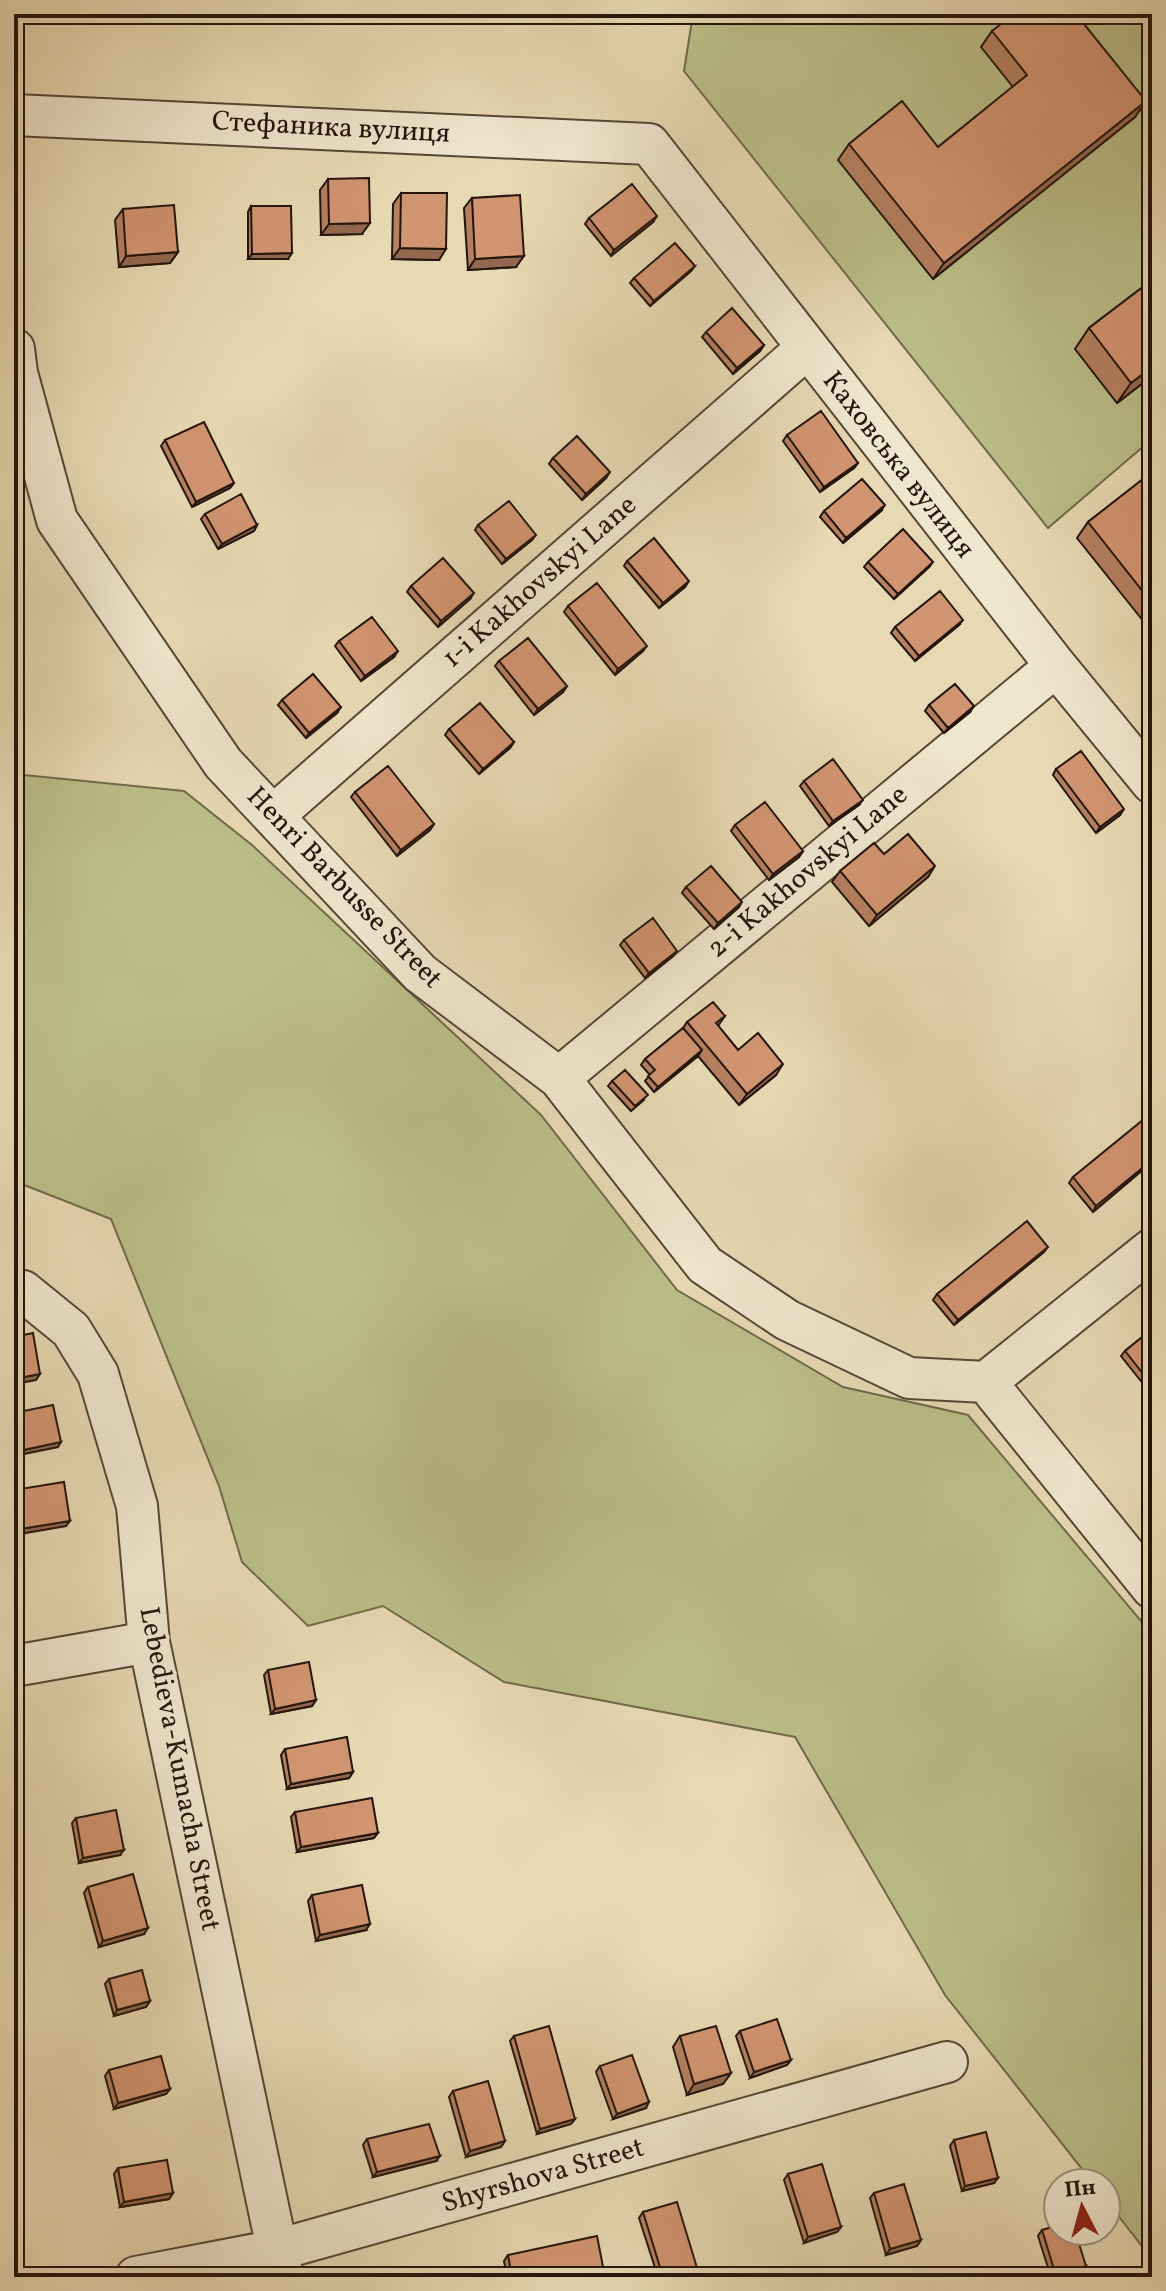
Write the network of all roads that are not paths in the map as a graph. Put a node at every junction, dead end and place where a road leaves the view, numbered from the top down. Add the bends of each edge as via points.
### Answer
1 (14, 107) edge
2 (14, 114) edge
3 (649, 144) joint
4 (807, 348) junction
5 (14, 349) edge
6 (1056, 666) junction
7 (1152, 783) edge
8 (273, 816) junction
9 (559, 1078) junction
10 (1152, 1249) edge
11 (18, 1290) edge
12 (986, 1382) junction
13 (1152, 1588) edge
14 (149, 1642) junction
15 (14, 1666) edge
16 (947, 2062) dead end
17 (280, 2264) edge
18 (136, 2277) edge

1 - 2 street
2 - 3 street, Стефаника вулиця
3 - 4 street, Каховська вулиця
4 - 6 street, Каховська вулиця
4 - 8 street, 1-i Kakhovskyi Lane
5 - 8 street, Henri Barbusse Street via 57,520 223,763
6 - 7 street, Каховська вулиця
6 - 9 street, 2-i Kakhovskyi Lane
8 - 9 street, Henri Barbusse Street via 420,973
9 - 12 street, Henri Barbusse Street via 705,1265 787,1320 909,1378
10 - 12 street
11 - 14 street, Lebedieva-Kumacha Street via 71,1330 98,1374 137,1506
12 - 13 street
14 - 15 street
14 - 17 street, Lebedieva-Kumacha Street
16 - 17 street, Shyrshova Street
17 - 18 street, Shyrshova Street

